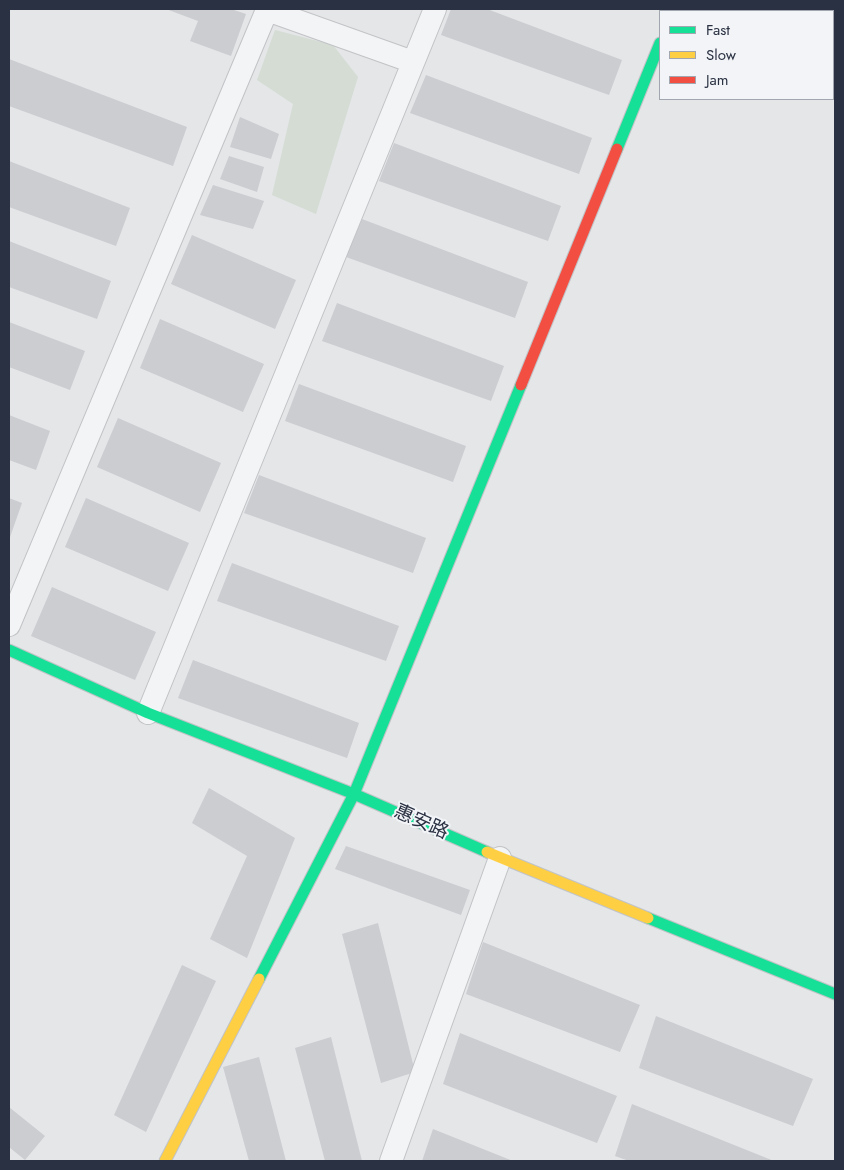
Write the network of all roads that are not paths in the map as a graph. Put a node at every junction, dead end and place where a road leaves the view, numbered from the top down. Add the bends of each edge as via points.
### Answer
1 (435, 9) edge
2 (265, 10) edge
3 (659, 45) edge
4 (413, 62) junction
5 (9, 625) edge
6 (9, 650) edge
7 (148, 712) junction
8 (354, 794) junction
9 (500, 858) junction
10 (835, 994) edge
11 (165, 1161) edge
12 (391, 1161) edge

1 - 4 street
2 - 4 street
2 - 5 street
3 - 8 street
4 - 7 street
6 - 7 street, 惠安路
7 - 8 street, 惠安路
8 - 9 street, 惠安路
8 - 11 street
9 - 10 street, 惠安路
9 - 12 street

